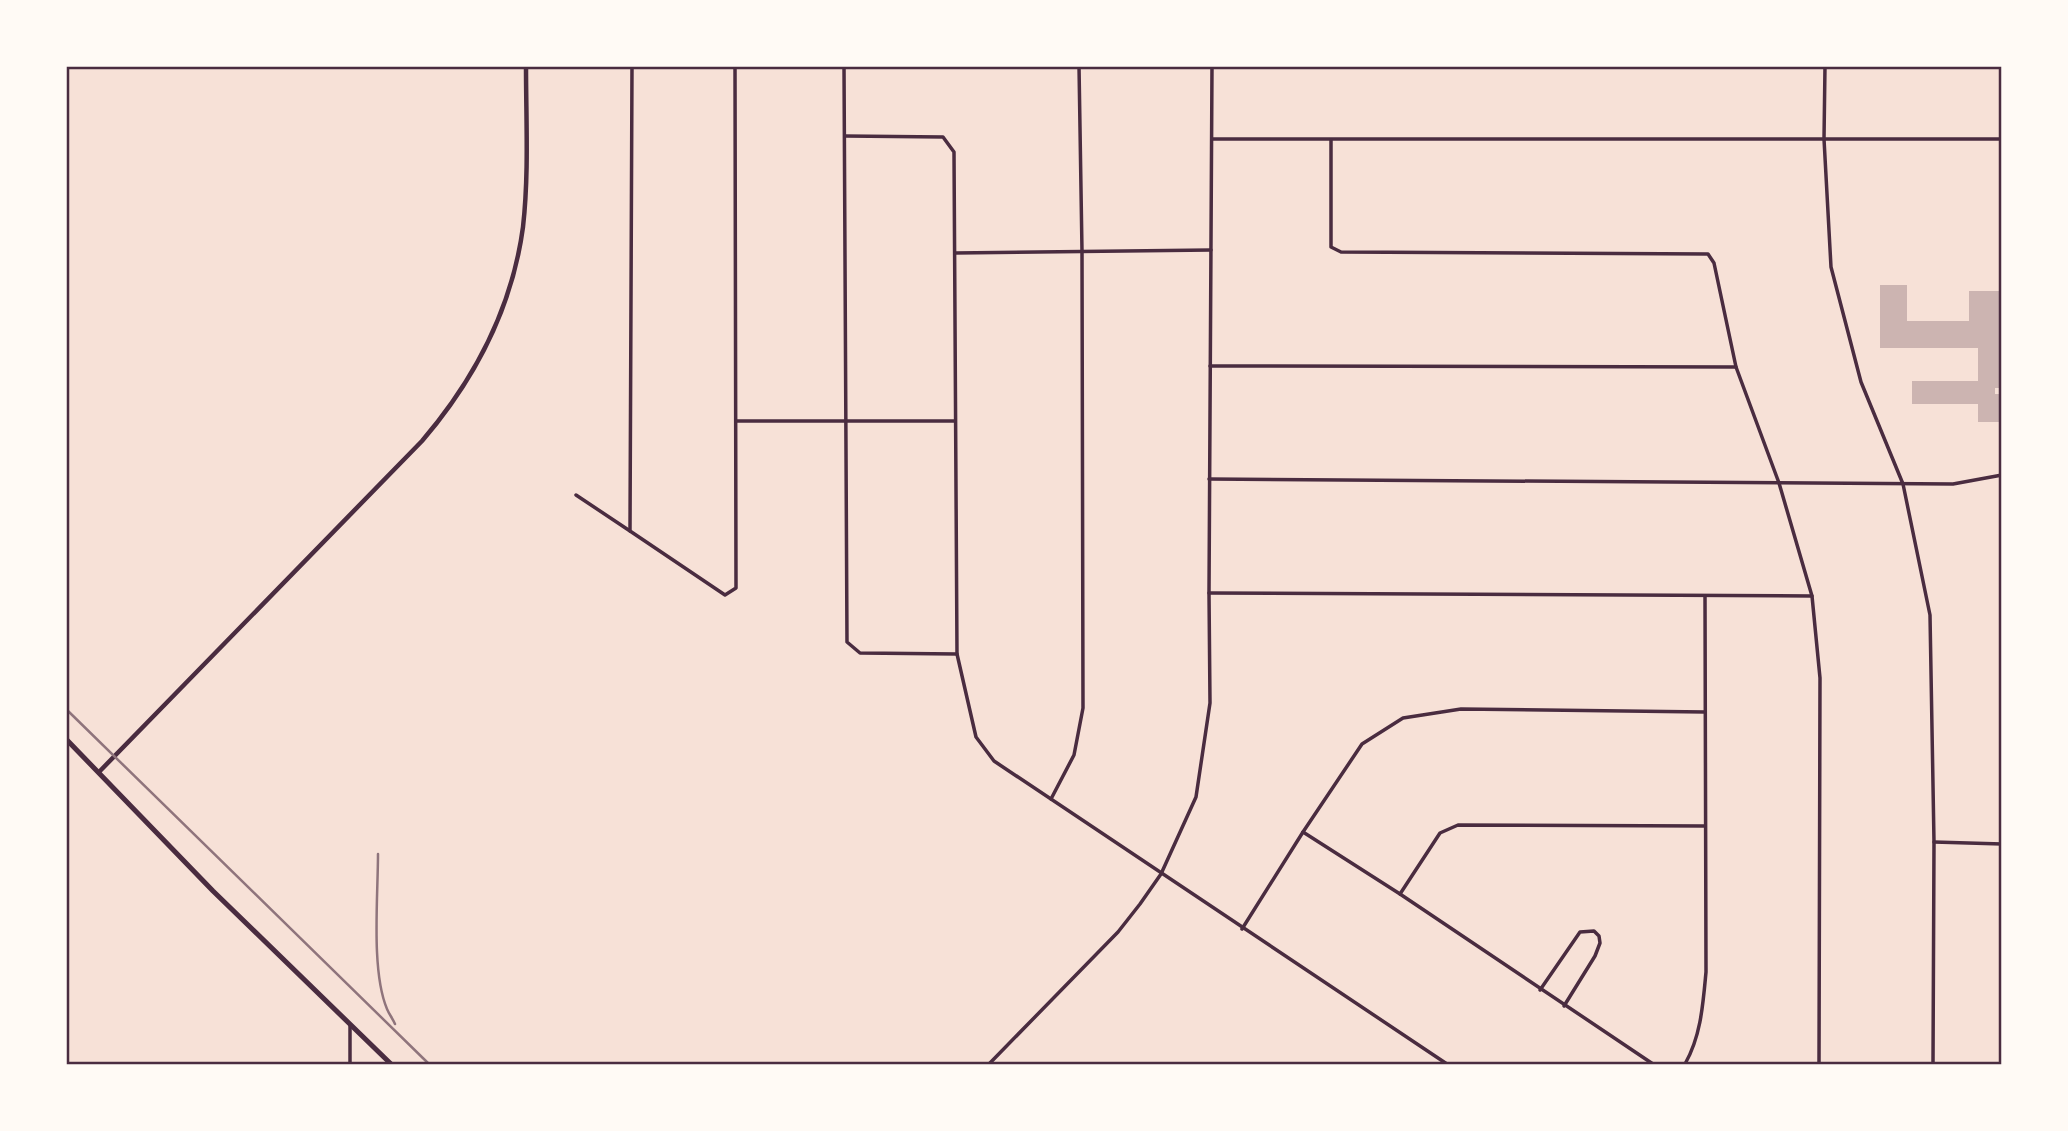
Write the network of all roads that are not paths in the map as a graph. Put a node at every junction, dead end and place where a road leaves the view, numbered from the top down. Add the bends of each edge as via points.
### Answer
1 (526, 66) edge
2 (632, 66) edge
3 (735, 66) edge
4 (845, 66) edge
5 (1079, 66) edge
6 (1212, 66) edge
7 (1825, 66) edge
8 (845, 136) junction
9 (1212, 139) junction
10 (1824, 139) junction
11 (2001, 139) edge
12 (1331, 140) junction
13 (1211, 250) junction
14 (1082, 251) junction
15 (955, 253) junction
16 (1210, 366) junction
17 (1736, 367) junction
18 (736, 421) junction
19 (846, 421) junction
20 (955, 421) junction
21 (2001, 475) edge
22 (1209, 479) junction
23 (1779, 483) junction
24 (1903, 484) junction
25 (576, 495) dead end
26 (630, 531) junction
27 (1209, 593) junction
28 (1812, 596) junction
29 (1705, 597) junction
30 (957, 654) junction
31 (1705, 712) junction
32 (66, 739) edge
33 (99, 772) junction
34 (1051, 799) junction
35 (1705, 826) junction
36 (1303, 832) junction
37 (1934, 842) junction
38 (2001, 844) edge
39 (1161, 874) junction
40 (1400, 894) junction
41 (1242, 929) junction
42 (1540, 990) junction
43 (1564, 1006) junction
44 (350, 1025) junction
45 (350, 1065) edge
46 (391, 1065) edge
47 (989, 1065) edge
48 (1447, 1065) edge
49 (1653, 1065) edge
50 (1685, 1065) edge
51 (1819, 1065) edge
52 (1933, 1065) edge

1 - 33 street via 521,238 503,309 474,371 422,441
2 - 26 street
3 - 18 street
4 - 8 street
5 - 14 street
6 - 9 street
7 - 10 street
8 - 15 street via 943,136 954,152
8 - 19 street
9 - 12 street
9 - 13 street
10 - 11 street
10 - 12 street
10 - 24 street via 1831,267 1861,382
12 - 17 street via 1331,247 1341,252 1708,254 1714,263
13 - 14 street
13 - 16 street
14 - 15 street
14 - 34 street via 1083,708 1074,755
15 - 20 street
16 - 17 street
16 - 22 street
17 - 23 street
18 - 19 street
18 - 26 street via 736,587 725,595
19 - 20 street
19 - 30 street via 847,642 860,653
20 - 30 street
21 - 24 street via 1952,484
22 - 23 street
22 - 27 street
23 - 24 street
23 - 28 street
24 - 37 street via 1930,615
25 - 26 street
27 - 29 street
27 - 39 street via 1210,703 1196,797
28 - 29 street
28 - 51 street via 1820,678
29 - 31 street
30 - 34 street via 976,737 994,761
31 - 35 street
31 - 36 street via 1461,709 1403,718 1362,744
32 - 33 main road
33 - 44 main road
34 - 39 street
35 - 40 street via 1458,825 1440,833
35 - 50 street via 1703,1011
36 - 40 street
36 - 41 street
37 - 38 street
37 - 52 street
39 - 41 street
39 - 47 street via 1118,932
40 - 42 street
41 - 48 street
42 - 43 street
42 - 43 street via 1580,932 1594,931 1599,936 1598,949
43 - 49 street
44 - 45 street
44 - 46 main road

